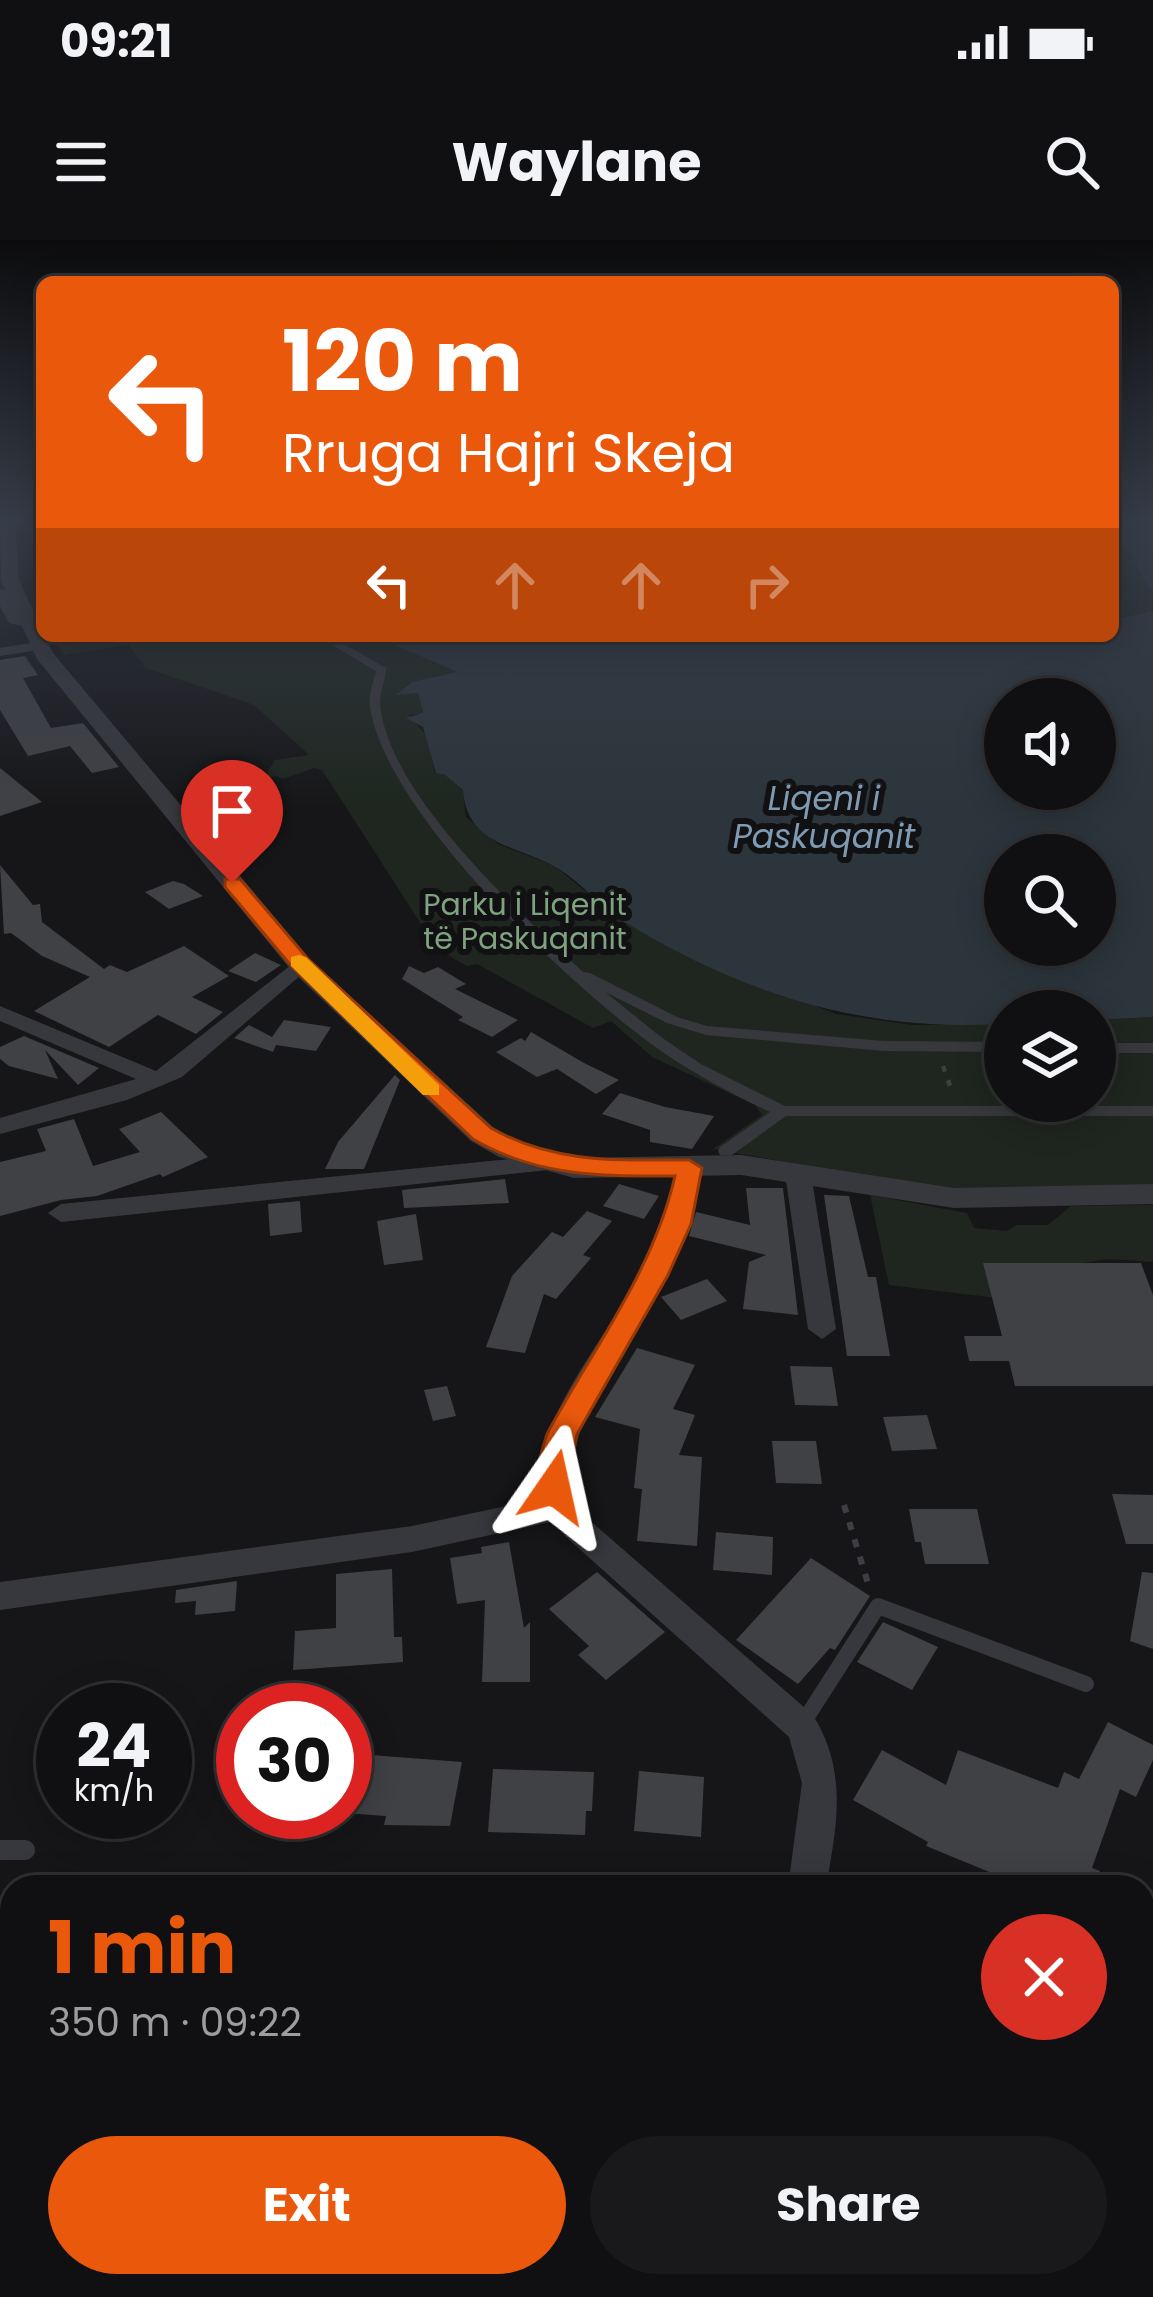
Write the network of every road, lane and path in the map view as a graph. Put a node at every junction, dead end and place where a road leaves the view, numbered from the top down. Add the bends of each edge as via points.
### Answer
1 (20, 629) edge
2 (333, 642) edge
3 (0, 652) edge
4 (300, 964) junction
5 (572, 973) junction
6 (0, 1013) edge
7 (937, 1047) junction
8 (984, 1047) edge
9 (1116, 1048) edge
10 (1153, 1048) edge
11 (158, 1080) junction
12 (782, 1111) junction
13 (959, 1111) junction
14 (1153, 1111) edge
15 (0, 1126) edge
16 (711, 1162) junction
17 (549, 1163) junction
18 (798, 1174) junction
19 (1153, 1194) edge
20 (61, 1213) dead end
21 (822, 1329) dead end
22 (844, 1505) dead end
23 (561, 1507) junction
24 (0, 1596) edge
25 (878, 1606) junction
26 (1086, 1684) dead end
27 (801, 1726) junction
28 (0, 1850) edge
29 (25, 1850) dead end
30 (808, 1875) edge

1 - 3 lane
1 - 4 street
2 - 5 street via 382,670 375,707 394,764 436,829
4 - 11 street
4 - 17 street via 454,1111 510,1150
5 - 7 street via 706,1030
5 - 12 street via 686,1063
6 - 11 street
7 - 8 street
7 - 13 path
9 - 10 street
11 - 15 street
12 - 13 street
12 - 16 street
13 - 14 street
16 - 17 street
16 - 18 street
16 - 23 street via 562,1434 554,1459
17 - 20 street
18 - 19 street via 954,1198
18 - 21 street
22 - 25 path
23 - 24 street via 412,1539
23 - 27 street
25 - 26 lane
25 - 27 lane
27 - 30 street via 821,1772
28 - 29 lane

